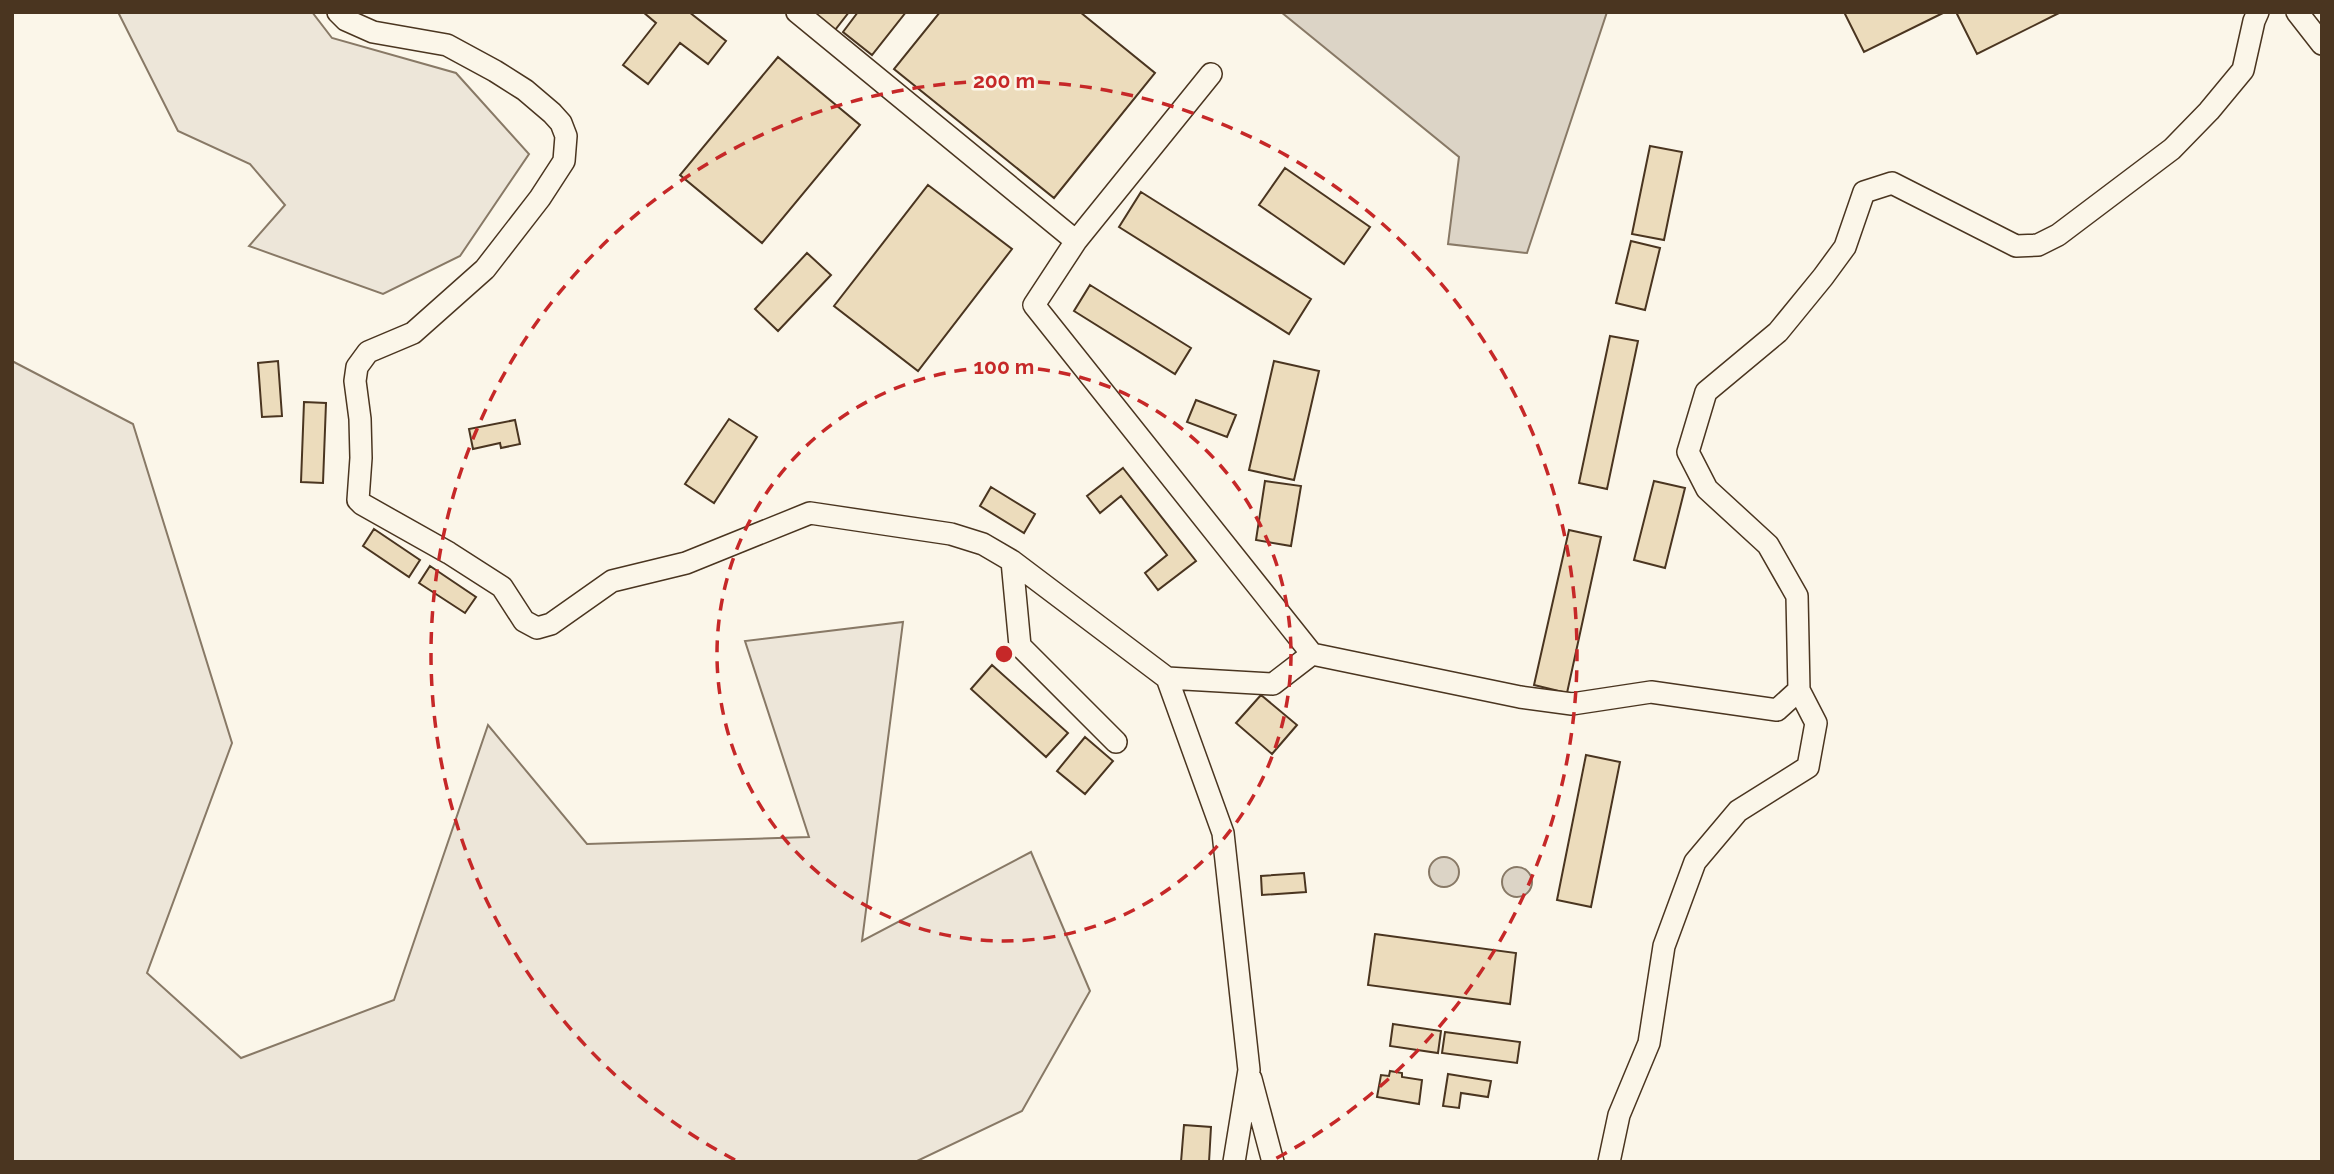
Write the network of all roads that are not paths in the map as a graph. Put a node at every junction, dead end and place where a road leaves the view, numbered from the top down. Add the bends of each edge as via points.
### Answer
1 (338, 12) edge
2 (797, 12) edge
3 (2258, 12) edge
4 (2297, 12) edge
5 (2322, 44) edge
6 (1211, 75) dead end
7 (1076, 241) junction
8 (1012, 561) junction
9 (1312, 654) junction
10 (1167, 678) junction
11 (1799, 690) junction
12 (1116, 742) dead end
13 (1249, 1070) junction
14 (1234, 1162) edge
15 (1273, 1162) edge
16 (1609, 1162) edge

1 - 8 street via 373,32 447,45 525,90 561,123 566,136 564,161 485,268 412,333 368,352 357,367 361,458 357,494 362,504 502,587 524,621 537,628 551,624 612,581 686,563 810,513 951,534 983,544
2 - 7 street
3 - 11 street via 2243,70 2209,111 2172,149 2058,235 2038,245 2016,246 1892,183 1864,192 1846,247 1823,278 1778,332 1706,392 1688,452 1707,489 1768,545 1797,596
4 - 5 street
6 - 7 street
7 - 9 street via 1034,305
8 - 10 street
8 - 12 street via 1020,646
9 - 10 street via 1273,684
9 - 11 street via 1572,704 1651,692 1777,710
10 - 13 street via 1223,833
11 - 16 street via 1816,723 1808,767 1738,811 1695,862 1664,946 1649,1043 1619,1115
13 - 14 street
13 - 15 street

